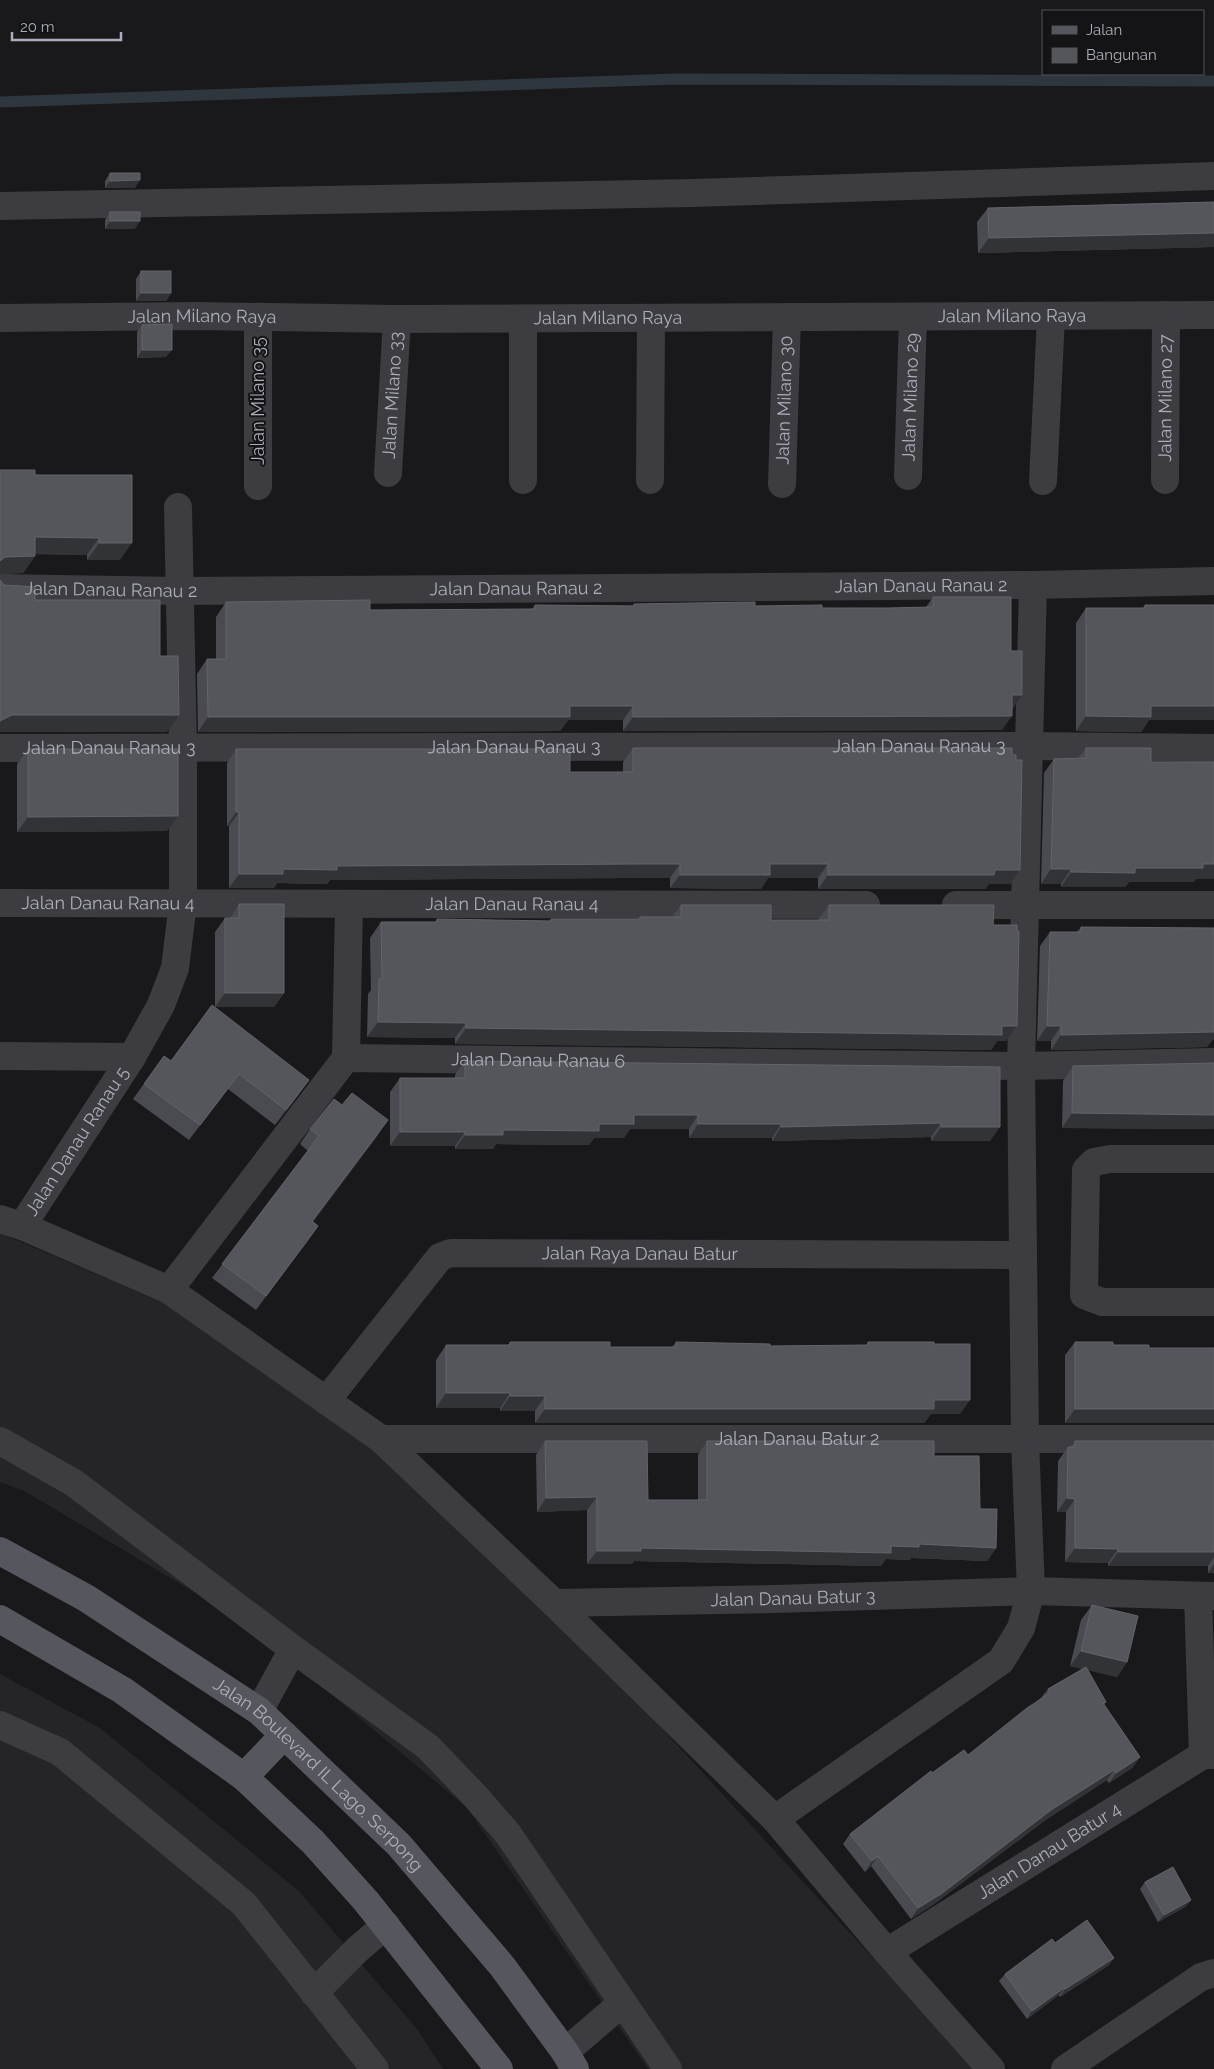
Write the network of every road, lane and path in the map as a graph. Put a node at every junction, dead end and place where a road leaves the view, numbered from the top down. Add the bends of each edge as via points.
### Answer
1 (1214, 176) edge
2 (0, 206) edge
3 (1166, 315) junction
4 (1214, 315) edge
5 (258, 317) junction
6 (787, 317) junction
7 (913, 317) junction
8 (1051, 317) junction
9 (0, 318) edge
10 (523, 318) junction
11 (651, 318) junction
12 (397, 319) junction
13 (388, 473) dead end
14 (908, 476) dead end
15 (522, 480) dead end
16 (650, 480) dead end
17 (1166, 480) dead end
18 (1043, 482) dead end
19 (782, 484) dead end
20 (258, 486) dead end
21 (178, 507) dead end
22 (1214, 582) edge
23 (1032, 585) junction
24 (0, 588) edge
25 (179, 591) junction
26 (1028, 746) junction
27 (183, 747) junction
28 (0, 748) edge
29 (1214, 748) edge
30 (0, 903) edge
31 (183, 903) junction
32 (349, 904) junction
33 (886, 905) edge
34 (936, 905) edge
35 (1025, 905) junction
36 (1214, 906) edge
37 (0, 1056) edge
38 (132, 1057) junction
39 (346, 1058) junction
40 (1214, 1062) edge
41 (1021, 1066) junction
42 (1214, 1159) edge
43 (11, 1223) edge
44 (1022, 1255) junction
45 (169, 1290) junction
46 (1214, 1302) edge
47 (326, 1401) junction
48 (381, 1439) junction
49 (1214, 1439) edge
50 (1025, 1440) junction
51 (0, 1441) edge
52 (0, 1551) edge
53 (1031, 1591) junction
54 (1206, 1596) edge
55 (554, 1603) junction
56 (0, 1619) edge
57 (293, 1649) junction
58 (259, 1711) junction
59 (0, 1725) edge
60 (284, 1735) junction
61 (1209, 1755) edge
62 (244, 1777) junction
63 (774, 1819) junction
64 (386, 1925) junction
65 (887, 1952) junction
66 (1214, 1973) edge
67 (314, 1992) junction
68 (622, 2003) junction
69 (570, 2060) edge
70 (375, 2069) edge
71 (498, 2069) edge
72 (668, 2069) edge
73 (992, 2069) edge
74 (1065, 2069) edge

1 - 2 street via 703,193
3 - 4 street, Jalan Milano Raya
3 - 8 street, Jalan Milano Raya
3 - 17 street, Jalan Milano 27
5 - 9 street, Jalan Milano Raya
5 - 12 street, Jalan Milano Raya
5 - 20 street, Jalan Milano 35
6 - 7 street, Jalan Milano Raya
6 - 11 street, Jalan Milano Raya
6 - 19 street, Jalan Milano 30
7 - 8 street, Jalan Milano Raya
7 - 14 street, Jalan Milano 29
8 - 18 street
10 - 11 street, Jalan Milano Raya
10 - 12 street, Jalan Milano Raya
10 - 15 street
11 - 16 street
12 - 13 street, Jalan Milano 33
21 - 25 street, Jalan Danau Ranau 5
22 - 23 street, Jalan Danau Ranau 2
23 - 25 street, Jalan Danau Ranau 2
23 - 26 street
24 - 25 street, Jalan Danau Ranau 2
25 - 27 street, Jalan Danau Ranau 5
26 - 27 street, Jalan Danau Ranau 3
26 - 29 street, Jalan Danau Ranau 3
26 - 35 street
27 - 28 street, Jalan Danau Ranau 3
27 - 31 street, Jalan Danau Ranau 5
30 - 31 street, Jalan Danau Ranau 4
31 - 32 street, Jalan Danau Ranau 4
31 - 38 street, Jalan Danau Ranau 5 via 175,968 161,1005
32 - 33 street, Jalan Danau Ranau 4
32 - 39 street
34 - 35 street
35 - 36 street
35 - 41 street
37 - 38 street, Jalan Danau Ranau 5
38 - 43 street, Jalan Danau Ranau 5
39 - 41 street, Jalan Danau Ranau 6
39 - 45 street
40 - 41 street, Jalan Danau Ranau 6
41 - 44 street
42 - 46 street via 1110,1159 1094,1162 1086,1170 1084,1295 1102,1302
43 - 45 street
44 - 47 street, Jalan Raya Danau Batur via 451,1253 440,1257
44 - 50 street
45 - 47 street
47 - 48 street
48 - 50 street, Jalan Danau Batur 2
48 - 55 street
49 - 50 street, Jalan Danau Batur 2
50 - 53 street
51 - 57 street via 74,1483
52 - 58 main road, Jalan Boulevard IL Lago. Serpong via 86,1598
53 - 54 street, Jalan Danau Batur 3
53 - 55 street, Jalan Danau Batur 3
53 - 63 street via 1021,1628 1001,1661
54 - 61 street
55 - 63 street
56 - 62 main road via 122,1690
57 - 58 street
57 - 68 street via 428,1747 476,1797 508,1834
58 - 60 main road, Jalan Boulevard IL Lago. Serpong
59 - 67 street via 60,1752 244,1904
60 - 62 main road
60 - 69 main road, Jalan Boulevard IL Lago. Serpong via 399,1845 502,1966
61 - 65 street, Jalan Danau Batur 4
62 - 64 main road via 313,1842
63 - 65 street
64 - 67 street
64 - 71 main road
65 - 73 street
66 - 74 street via 1201,1978
67 - 70 street
68 - 69 street
68 - 72 street

